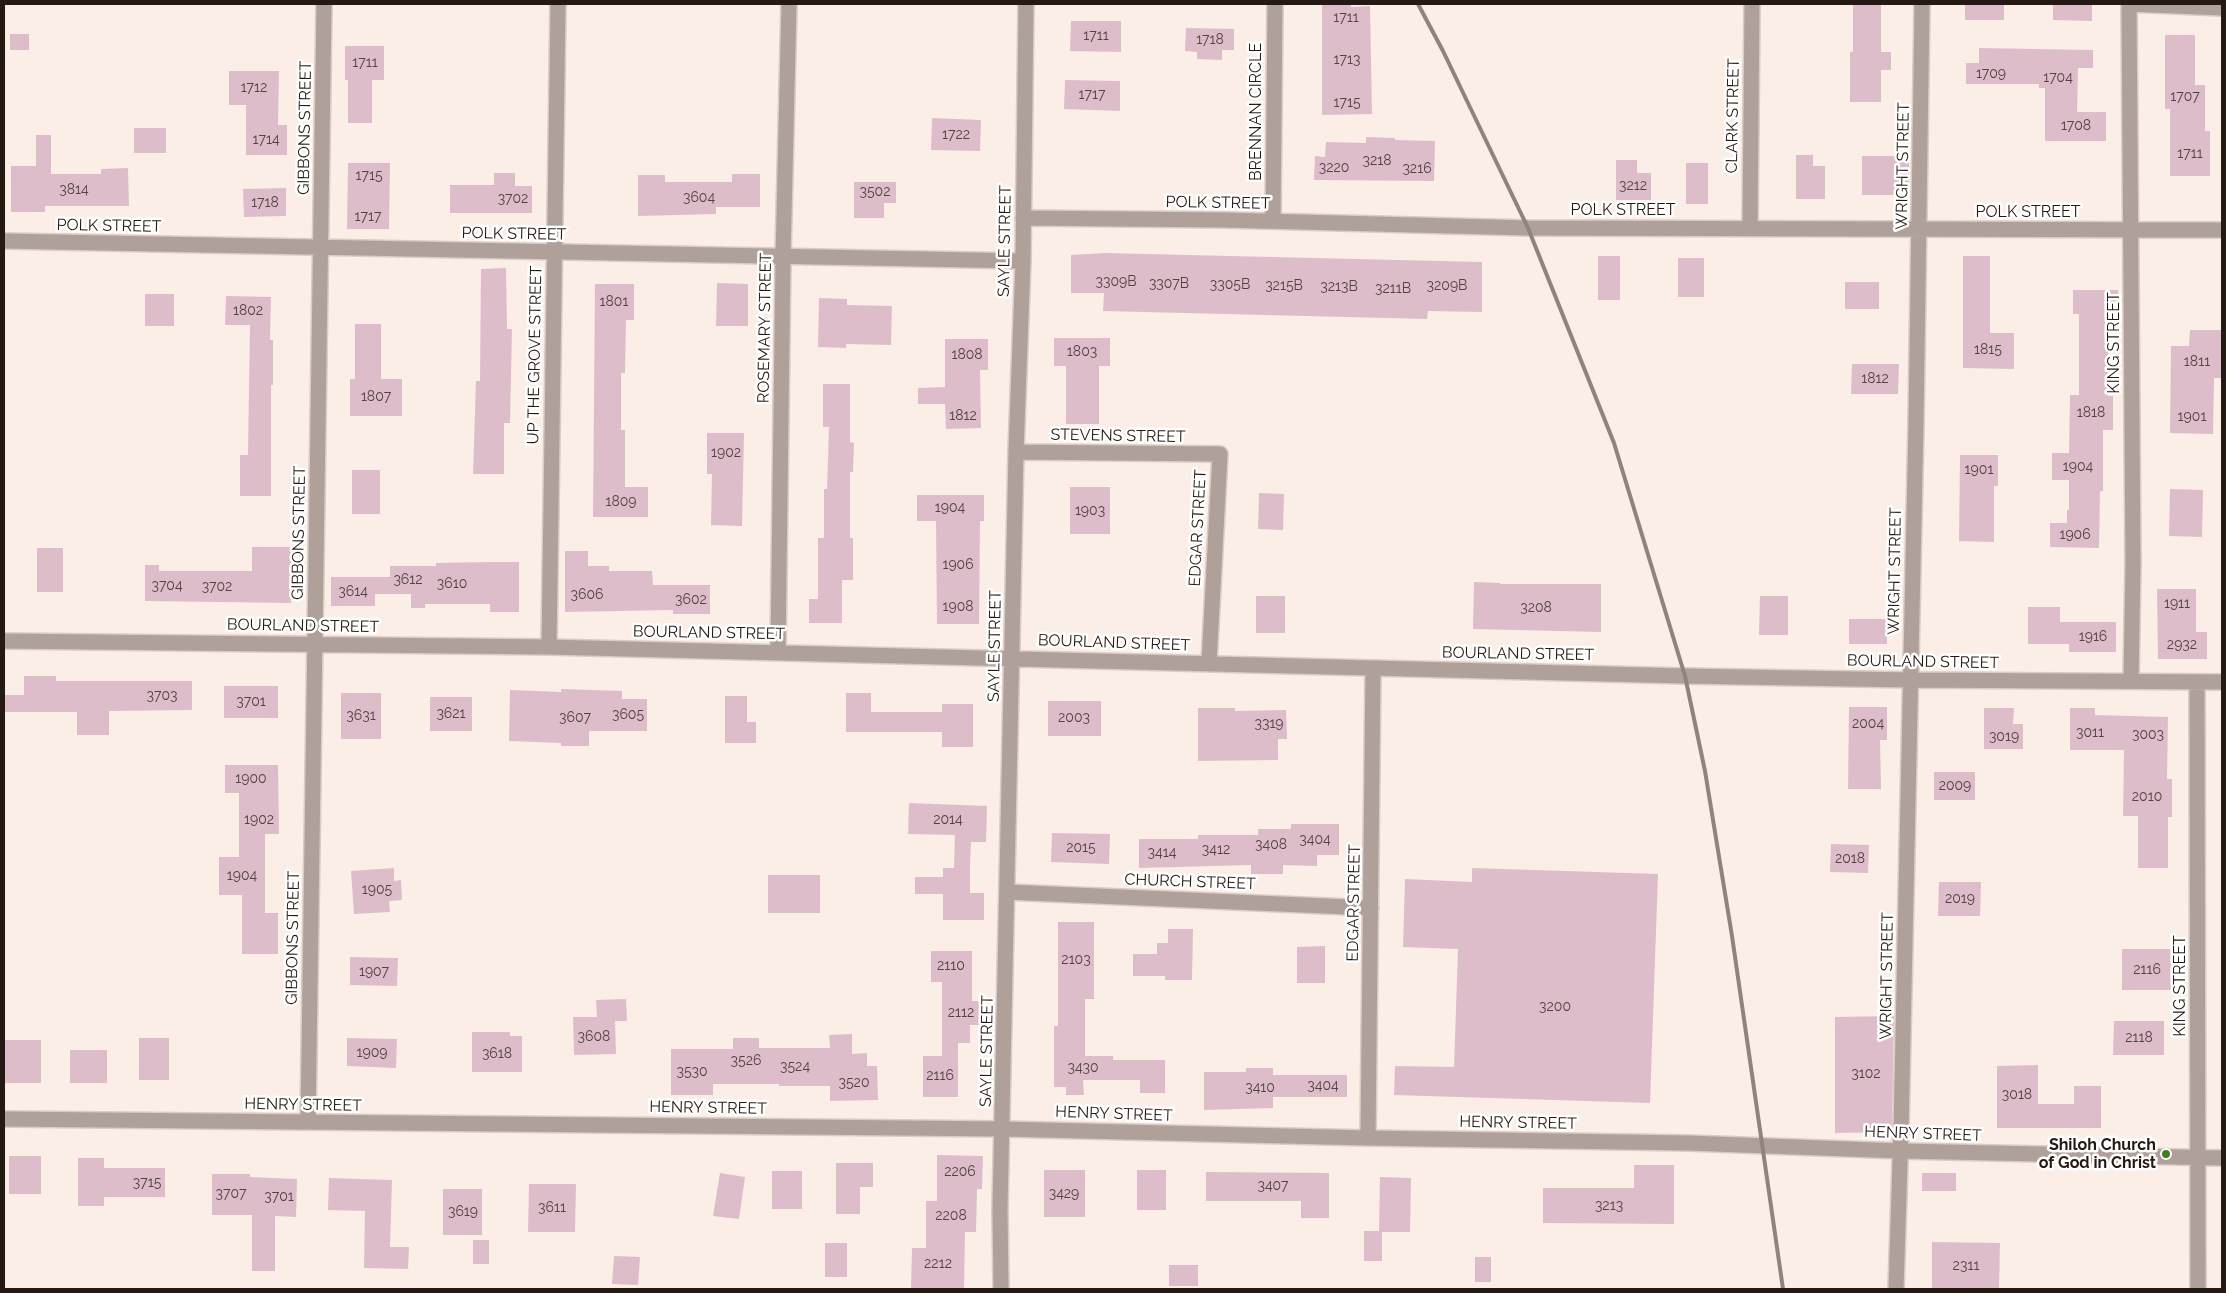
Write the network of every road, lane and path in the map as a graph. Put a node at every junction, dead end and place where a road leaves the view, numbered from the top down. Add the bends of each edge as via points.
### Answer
1 (324, 4) edge
2 (558, 4) edge
3 (788, 4) edge
4 (1026, 4) edge
5 (1275, 4) edge
6 (1752, 4) edge
7 (1922, 4) edge
8 (2130, 4) edge
9 (2222, 8) edge
10 (1023, 218) junction
11 (1273, 221) junction
12 (1750, 228) junction
13 (1920, 230) junction
14 (2131, 230) junction
15 (2222, 230) edge
16 (4, 242) edge
17 (320, 248) junction
18 (554, 252) junction
19 (783, 257) junction
20 (1023, 261) junction
21 (1016, 452) junction
22 (1220, 454) joint
23 (4, 641) edge
24 (315, 643) junction
25 (549, 647) junction
26 (778, 652) junction
27 (1012, 658) junction
28 (1209, 664) junction
29 (1373, 668) junction
30 (1911, 680) junction
31 (2131, 681) junction
32 (2197, 682) junction
33 (2222, 682) edge
34 (1007, 892) junction
35 (1371, 908) junction
36 (4, 1118) edge
37 (308, 1122) junction
38 (1003, 1129) junction
39 (1368, 1138) junction
40 (1901, 1151) junction
41 (2198, 1158) junction
42 (2222, 1158) edge
43 (1001, 1289) edge
44 (1896, 1289) edge
45 (2198, 1289) edge

1 - 17 street, GIBBONS STREET
2 - 18 street, UP THE GROVE STREET
3 - 19 street, ROSEMARY STREET
4 - 10 street, SAYLE STREET
5 - 11 street, BRENNAN CIRCLE
6 - 12 street, CLARK STREET
7 - 13 street, WRIGHT STREET
8 - 9 street
8 - 14 street, KING STREET
10 - 11 street, POLK STREET
10 - 20 street, SAYLE STREET
11 - 12 street, POLK STREET via 1528,228
12 - 13 street, POLK STREET
13 - 14 street, POLK STREET
13 - 30 street, WRIGHT STREET
14 - 15 street, POLK STREET
14 - 31 street, KING STREET
16 - 17 street, POLK STREET
17 - 18 street, POLK STREET
17 - 24 street, GIBBONS STREET
18 - 19 street, POLK STREET
18 - 25 street, UP THE GROVE STREET
19 - 20 street, POLK STREET
19 - 26 street, ROSEMARY STREET
20 - 21 street, SAYLE STREET
21 - 22 street, STEVENS STREET
21 - 27 street, SAYLE STREET
22 - 28 street, EDGAR STREET
23 - 24 street, BOURLAND STREET
24 - 25 street, BOURLAND STREET
24 - 37 street, GIBBONS STREET
25 - 26 street, BOURLAND STREET
26 - 27 street, BOURLAND STREET
27 - 28 street, BOURLAND STREET
27 - 34 street, SAYLE STREET
28 - 29 street, BOURLAND STREET
29 - 30 street, BOURLAND STREET
29 - 35 street, EDGAR STREET
30 - 31 street, BOURLAND STREET
30 - 40 street, WRIGHT STREET
31 - 32 street, BOURLAND STREET
32 - 33 street, BOURLAND STREET
32 - 41 street, KING STREET
34 - 35 street, CHURCH STREET
34 - 38 street, SAYLE STREET
35 - 39 street, EDGAR STREET
36 - 37 street, HENRY STREET
37 - 38 street, HENRY STREET
38 - 39 street, HENRY STREET
38 - 43 street, SAYLE STREET
39 - 40 street, HENRY STREET via 1688,1143
40 - 41 street, HENRY STREET
40 - 44 street, WRIGHT STREET
41 - 42 street, HENRY STREET
41 - 45 street, KING STREET

